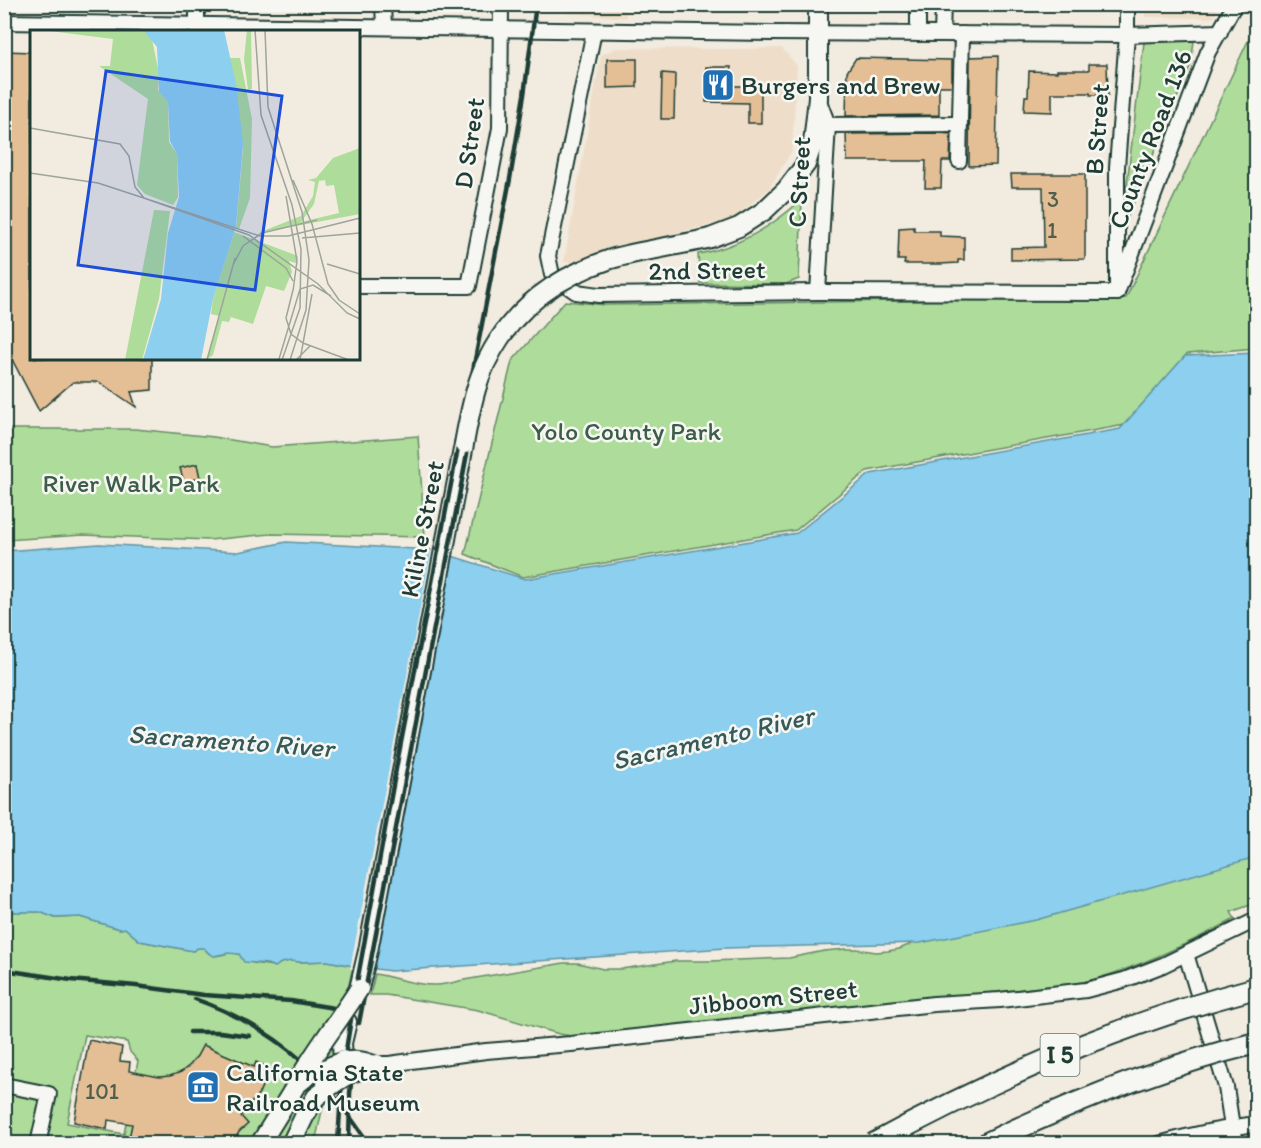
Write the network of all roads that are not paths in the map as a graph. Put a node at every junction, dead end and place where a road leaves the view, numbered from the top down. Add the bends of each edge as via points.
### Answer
1 (197, 4) edge
2 (383, 4) edge
3 (501, 4) edge
4 (818, 4) edge
5 (918, 4) edge
6 (943, 4) edge
7 (1127, 4) edge
8 (1235, 4) edge
9 (4, 22) edge
10 (384, 27) junction
11 (197, 28) edge
12 (502, 28) junction
13 (594, 31) junction
14 (1220, 32) junction
15 (818, 33) junction
16 (918, 34) junction
17 (942, 34) junction
18 (962, 34) junction
19 (1127, 35) junction
20 (818, 99) junction
21 (960, 124) junction
22 (828, 125) junction
23 (959, 161) dead end
24 (360, 286) edge
25 (818, 292) junction
26 (1117, 293) junction
27 (1257, 920) edge
28 (1186, 954) junction
29 (1257, 988) edge
30 (358, 989) junction
31 (1257, 1043) edge
32 (343, 1060) junction
33 (377, 1064) junction
34 (4, 1085) edge
35 (292, 1092) junction
36 (316, 1097) junction
37 (1257, 1125) edge
38 (1232, 1127) junction
39 (38, 1143) edge
40 (260, 1143) edge
41 (291, 1143) edge
42 (873, 1143) edge
43 (985, 1143) edge
44 (1159, 1143) edge
45 (1237, 1143) edge

1 - 11 street
2 - 10 street
3 - 12 street, D Street
4 - 15 main road, C Street
5 - 16 street
6 - 17 street
7 - 19 street, B Street
8 - 14 street, County Road 136
9 - 11 street
10 - 11 street
10 - 12 street
12 - 13 street
12 - 24 street, D Street via 500,128 469,286
13 - 15 street
13 - 25 street, 2nd Street via 548,256 552,274 576,292 599,295
14 - 19 street
14 - 26 street, County Road 136 via 1208,52
15 - 16 street
15 - 20 main road, C Street
16 - 17 street
17 - 18 street
18 - 19 street
18 - 21 street
19 - 26 street, B Street via 1117,167
20 - 22 street, C Street
20 - 30 main road, Kiline Street, bridge via 810,155 776,201 723,234 614,259 566,278 528,305 487,361 471,411
21 - 22 street
21 - 23 street
22 - 25 street, C Street
25 - 26 street, 2nd Street
27 - 28 street, Jibboom Street
28 - 33 street, Jibboom Street via 1124,980 1086,990
28 - 38 street via 1226,1086
29 - 42 highway, I 5, bridge via 1119,1031 1023,1070
30 - 32 main road, Kiline Street, bridge via 344,1030
30 - 35 main road, bridge
31 - 43 highway, I 5, bridge via 1121,1086
32 - 33 street, Jibboom Street, bridge
32 - 35 street, Jibboom Street, bridge via 314,1073
32 - 36 main road, bridge
33 - 36 main road, bridge via 349,1074
34 - 39 street via 49,1094
35 - 40 main road
36 - 41 main road
37 - 38 street
38 - 44 street
38 - 45 street

